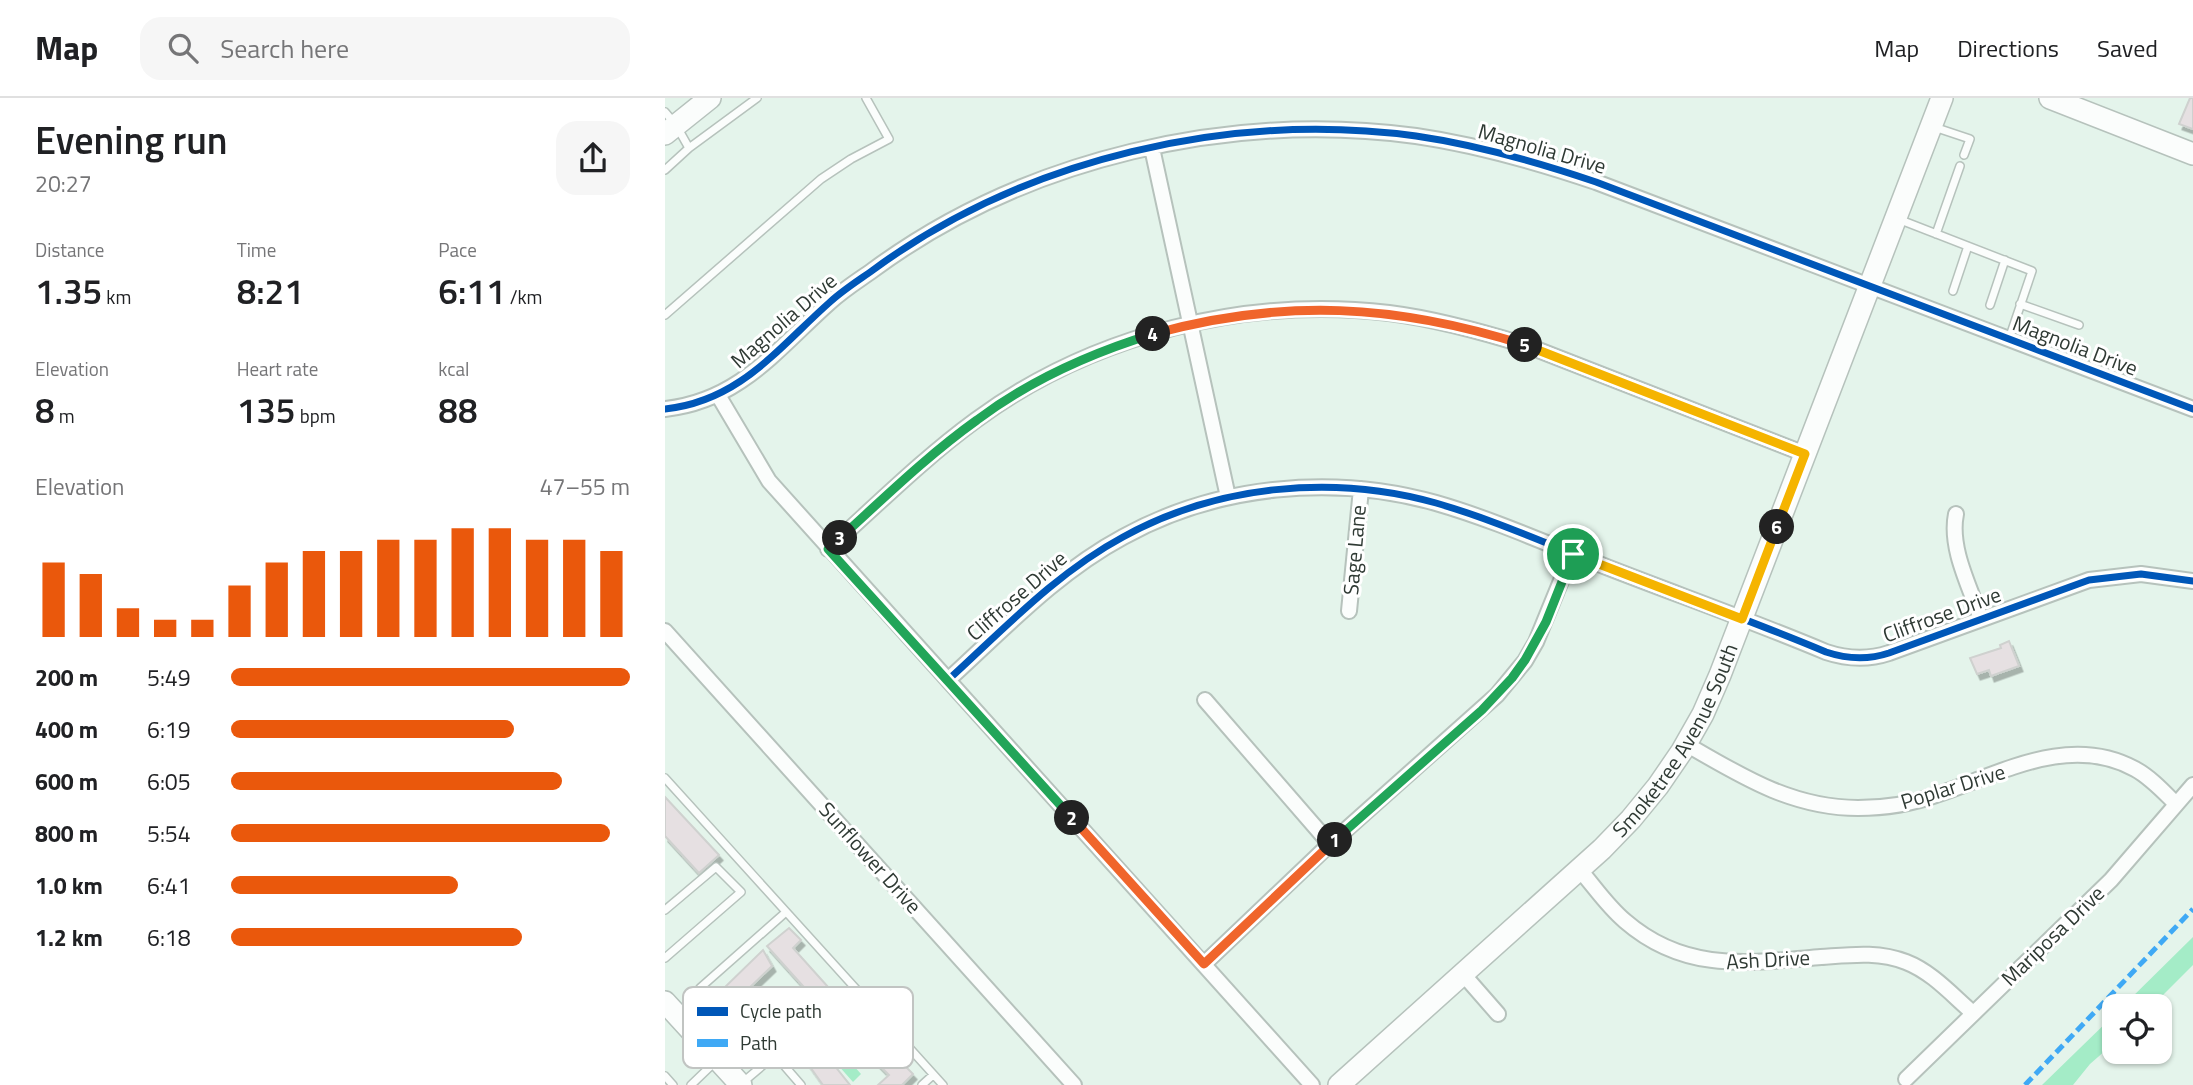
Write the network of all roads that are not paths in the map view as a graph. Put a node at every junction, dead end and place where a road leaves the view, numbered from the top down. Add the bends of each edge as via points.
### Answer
1 (711, 98) edge
2 (757, 98) edge
3 (866, 98) edge
4 (1942, 98) edge
5 (2057, 99) edge
6 (669, 124) edge
7 (1931, 126) junction
8 (689, 148) junction
9 (1152, 148) junction
10 (2193, 154) edge
11 (1964, 155) dead end
12 (1960, 166) dead end
13 (665, 170) edge
14 (1896, 218) junction
15 (1936, 234) junction
16 (1968, 246) junction
17 (2005, 260) junction
18 (1870, 287) junction
19 (1953, 291) dead end
20 (2020, 304) junction
21 (1990, 305) dead end
22 (665, 315) edge
23 (1189, 324) junction
24 (2079, 326) dead end
25 (2008, 340) junction
26 (718, 395) junction
27 (665, 408) edge
28 (2193, 409) edge
29 (1805, 454) junction
30 (1361, 489) junction
31 (1228, 498) junction
32 (1957, 514) dead end
33 (828, 549) junction
34 (1573, 554) junction
35 (2193, 581) edge
36 (1349, 611) dead end
37 (1742, 619) junction
38 (1981, 619) junction
39 (665, 631) edge
40 (948, 680) junction
41 (1205, 700) dead end
42 (1686, 744) junction
43 (665, 778) edge
44 (2193, 785) edge
45 (2175, 803) junction
46 (1331, 844) junction
47 (1579, 869) junction
48 (666, 907) edge
49 (786, 912) junction
50 (665, 958) edge
51 (1204, 964) junction
52 (1463, 974) junction
53 (701, 987) edge
54 (854, 987) edge
55 (665, 1002) edge
56 (1973, 1013) junction
57 (1498, 1014) dead end
58 (683, 1022) edge
59 (913, 1053) edge
60 (709, 1068) edge
61 (725, 1068) edge
62 (759, 1068) edge
63 (786, 1068) edge
64 (933, 1075) junction
65 (665, 1076) edge
66 (1906, 1079) dead end
67 (673, 1085) edge
68 (691, 1085) edge
69 (741, 1085) edge
70 (801, 1085) edge
71 (922, 1085) edge
72 (943, 1085) edge
73 (1075, 1085) edge
74 (1312, 1085) edge
75 (1339, 1085) edge

1 - 6 street
2 - 8 lane
3 - 22 lane via 889,139 821,179
4 - 7 street, Smoketree Avenue South
5 - 10 street
6 - 8 lane
7 - 11 lane via 1970,139
7 - 14 street, Smoketree Avenue South
8 - 13 lane
9 - 18 street, Magnolia Drive via 1291,130 1415,136 1477,146 1596,182
9 - 23 street
9 - 26 street, Magnolia Drive via 1048,178 935,230 832,300 751,375
12 - 15 lane
14 - 15 lane
14 - 18 street, Smoketree Avenue South
15 - 16 lane
16 - 17 lane
16 - 19 lane
17 - 20 lane via 2032,271
17 - 21 lane
18 - 25 street, Magnolia Drive
18 - 29 street, Smoketree Avenue South
20 - 24 lane
20 - 25 lane
23 - 29 street via 1244,314 1316,310 1436,320 1528,346
23 - 31 street
23 - 33 street via 1105,350 1019,392 940,448
25 - 28 street, Magnolia Drive
26 - 27 street, Magnolia Drive
26 - 33 street via 769,481
29 - 37 street, Smoketree Avenue South
30 - 31 street, Cliffrose Drive via 1294,488
30 - 34 street, Cliffrose Drive via 1436,503
30 - 36 street, Sage Lane
31 - 40 street, Cliffrose Drive via 1156,521 1093,554
32 - 38 street via 1956,545
33 - 40 street
34 - 37 street, Cliffrose Drive
34 - 46 street via 1536,642 1505,687
35 - 38 street, Cliffrose Drive via 2141,574 2106,577
37 - 38 street, Cliffrose Drive via 1834,655 1857,658 1889,653
37 - 42 street, Smoketree Avenue South
39 - 73 street, Sunflower Drive
40 - 51 street
41 - 46 street
42 - 45 street, Poplar Drive via 1778,794 1836,807 1876,808 1915,802 2043,758 2075,754 2127,765
42 - 47 street, Smoketree Avenue South via 1631,819
43 - 49 lane
44 - 45 street, Mariposa Drive
45 - 56 street, Mariposa Drive via 2111,880
46 - 51 street
47 - 52 street, Smoketree Avenue South
47 - 56 street, Ash Drive via 1625,921 1684,955 1739,963 1887,956 1929,975
48 - 50 lane via 716,867 741,892
49 - 53 lane
49 - 54 lane
51 - 74 street
52 - 57 street
52 - 75 street, Smoketree Avenue South
55 - 58 street
56 - 66 street, Mariposa Drive
59 - 64 lane
60 - 68 lane
61 - 69 street
62 - 69 lane
63 - 70 lane
64 - 71 lane
64 - 72 lane
65 - 67 lane

